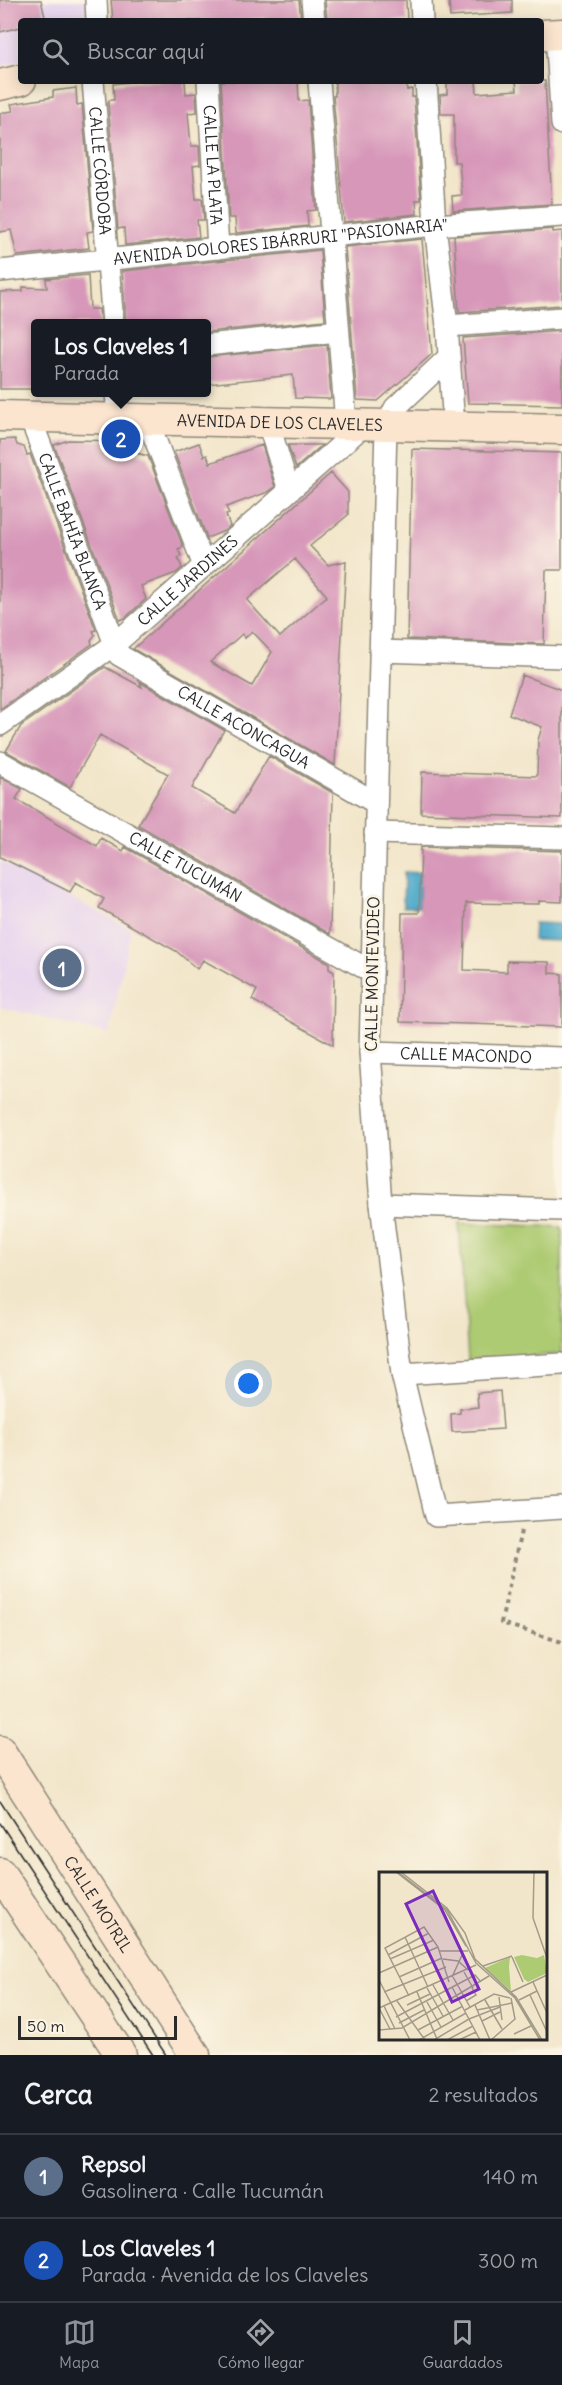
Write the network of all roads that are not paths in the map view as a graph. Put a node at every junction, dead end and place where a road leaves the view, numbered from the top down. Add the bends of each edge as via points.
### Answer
1 (96, 0) edge
2 (312, 0) edge
3 (421, 0) edge
4 (97, 18) edge
5 (314, 18) edge
6 (423, 18) edge
7 (553, 34) edge
8 (18, 81) edge
9 (93, 84) edge
10 (208, 84) edge
11 (319, 84) edge
12 (426, 84) edge
13 (0, 85) edge
14 (562, 124) edge
15 (562, 216) edge
16 (435, 225) junction
17 (330, 237) junction
18 (218, 248) junction
19 (109, 260) junction
20 (0, 271) edge
21 (562, 318) edge
22 (113, 319) edge
23 (447, 326) junction
24 (338, 331) junction
25 (211, 345) edge
26 (449, 357) junction
27 (117, 406) edge
28 (0, 416) edge
29 (30, 417) junction
30 (148, 421) junction
31 (268, 423) junction
32 (365, 425) junction
33 (454, 427) junction
34 (562, 429) edge
35 (289, 490) junction
36 (204, 566) junction
37 (115, 644) junction
38 (380, 651) junction
39 (562, 657) edge
40 (0, 725) edge
41 (0, 762) edge
42 (376, 803) junction
43 (375, 833) junction
44 (562, 838) edge
45 (372, 972) junction
46 (370, 1052) junction
47 (562, 1058) edge
48 (381, 1204) junction
49 (562, 1210) edge
50 (562, 1364) edge
51 (402, 1374) junction
52 (562, 1508) edge
53 (0, 1751) edge
54 (0, 1873) edge
55 (121, 2055) edge
56 (195, 2055) edge

1 - 4 street
2 - 5 street
3 - 6 street
7 - 14 street
8 - 13 street
9 - 19 street, CALLE CÓRDOBA
10 - 18 street, CALLE LA PLATA
11 - 17 street, CALLE MONTEVIDEO
12 - 16 street
15 - 16 street, AVENIDA DOLORES IBÁRRURI "PASIONARIA"
16 - 17 street, AVENIDA DOLORES IBÁRRURI "PASIONARIA"
16 - 23 street
17 - 18 street, AVENIDA DOLORES IBÁRRURI "PASIONARIA"
17 - 24 street, CALLE MONTEVIDEO
18 - 19 street, AVENIDA DOLORES IBÁRRURI "PASIONARIA"
19 - 20 street, AVENIDA DOLORES IBÁRRURI "PASIONARIA"
19 - 22 street, CALLE CÓRDOBA
21 - 23 street
23 - 26 street
24 - 25 street
24 - 32 street, CALLE MONTEVIDEO
26 - 32 street, CALLE JARDINES via 395,408
26 - 33 street
27 - 29 street, AVENIDA DE LOS CLAVELES
27 - 30 street, AVENIDA DE LOS CLAVELES
28 - 29 street, AVENIDA DE LOS CLAVELES
29 - 37 street, CALLE BAHÍA BLANCA
30 - 31 street, AVENIDA DE LOS CLAVELES
30 - 36 street
31 - 32 street, AVENIDA DE LOS CLAVELES
31 - 35 street
32 - 33 street, AVENIDA DE LOS CLAVELES
32 - 35 street, CALLE JARDINES
32 - 38 street, CALLE MONTEVIDEO
33 - 34 street, AVENIDA DE LOS CLAVELES
35 - 36 street, CALLE JARDINES
36 - 37 street, CALLE JARDINES
37 - 40 street, CALLE JARDINES
37 - 42 street, CALLE ACONCAGUA via 119,655
38 - 39 street
38 - 42 street, CALLE MONTEVIDEO
41 - 45 street, CALLE TUCUMÁN
42 - 43 street, CALLE MONTEVIDEO
43 - 44 street
43 - 45 street, CALLE MONTEVIDEO
45 - 46 street, CALLE MONTEVIDEO
46 - 47 street, CALLE MACONDO
46 - 48 street, CALLE MONTEVIDEO
48 - 49 street
48 - 51 street, CALLE MONTEVIDEO
50 - 51 street
51 - 52 street, CALLE MONTEVIDEO via 436,1516
53 - 56 street, CALLE MOTRIL
54 - 55 street

